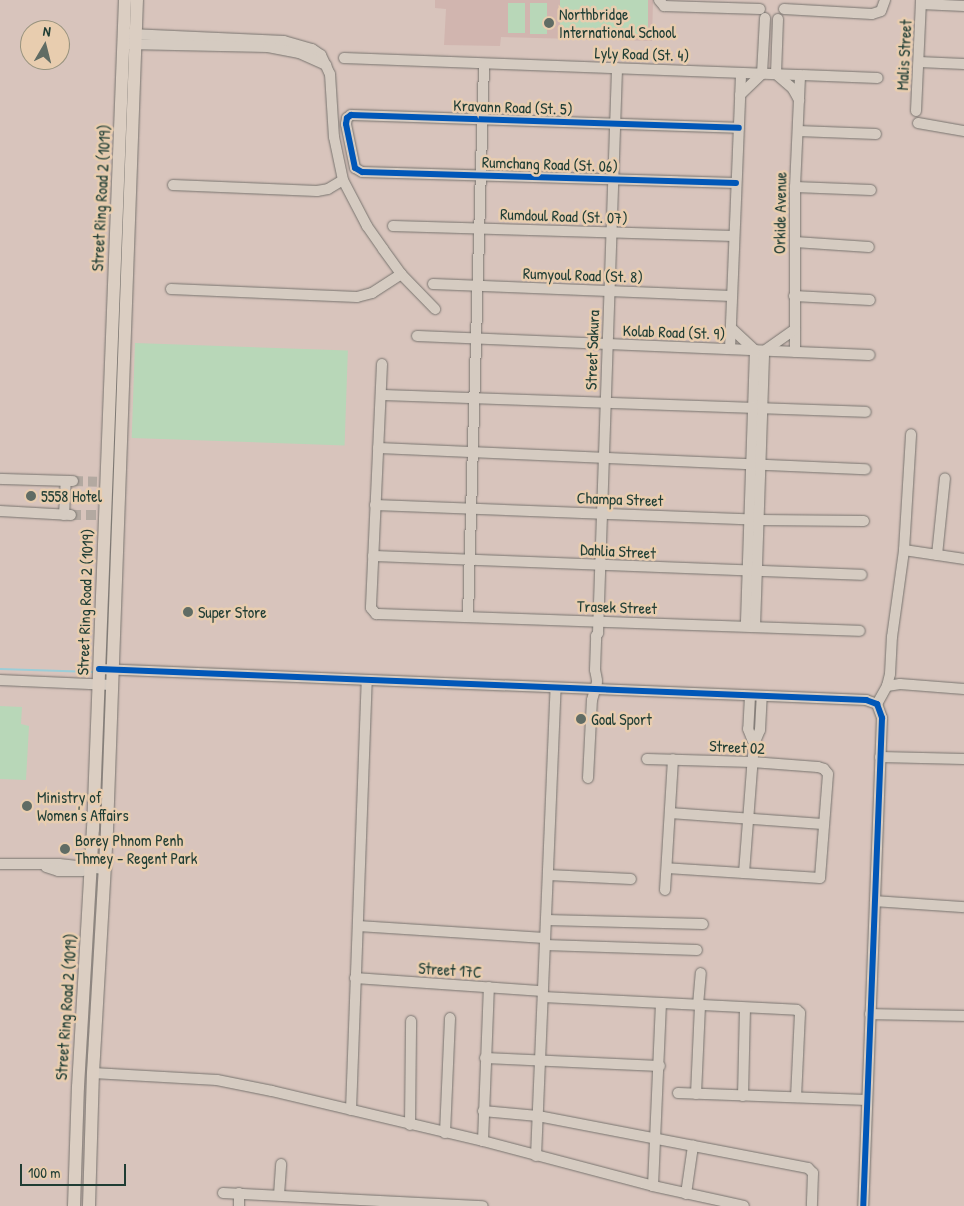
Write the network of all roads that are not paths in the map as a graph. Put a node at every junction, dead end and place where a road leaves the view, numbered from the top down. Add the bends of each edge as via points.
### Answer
1 (125, 0) edge
2 (137, 0) edge
3 (659, 0) edge
4 (885, 0) edge
5 (921, 2) edge
6 (781, 5) edge
7 (964, 6) edge
8 (763, 9) edge
9 (778, 19) junction
10 (129, 39) junction
11 (344, 58) dead end
12 (918, 62) junction
13 (484, 64) junction
14 (964, 64) edge
15 (617, 68) junction
16 (741, 73) junction
17 (762, 74) junction
18 (776, 74) junction
19 (800, 75) junction
20 (878, 78) dead end
21 (740, 95) junction
22 (799, 101) junction
23 (916, 111) dead end
24 (483, 120) junction
25 (918, 123) dead end
26 (615, 124) junction
27 (738, 128) junction
28 (798, 131) junction
29 (964, 131) edge
30 (876, 134) dead end
31 (362, 172) joint
32 (481, 176) junction
33 (344, 180) junction
34 (613, 180) junction
35 (736, 183) junction
36 (173, 185) dead end
37 (795, 187) junction
38 (872, 190) dead end
39 (393, 226) dead end
40 (480, 228) junction
41 (611, 233) junction
42 (734, 236) junction
43 (795, 242) junction
44 (869, 247) dead end
45 (401, 274) junction
46 (434, 284) dead end
47 (478, 286) junction
48 (171, 288) dead end
49 (609, 291) junction
50 (732, 296) junction
51 (794, 296) junction
52 (870, 300) dead end
53 (435, 309) dead end
54 (731, 328) junction
55 (795, 329) junction
56 (417, 336) dead end
57 (476, 339) junction
58 (607, 344) junction
59 (730, 349) junction
60 (759, 350) junction
61 (795, 352) junction
62 (870, 355) dead end
63 (382, 364) dead end
64 (381, 395) junction
65 (474, 398) junction
66 (605, 402) junction
67 (758, 408) junction
68 (866, 412) dead end
69 (910, 434) dead end
70 (378, 448) junction
71 (473, 451) junction
72 (602, 458) junction
73 (756, 464) junction
74 (866, 469) dead end
75 (945, 478) dead end
76 (0, 479) edge
77 (102, 482) junction
78 (119, 483) junction
79 (375, 505) junction
80 (471, 509) junction
81 (0, 511) edge
82 (600, 514) junction
83 (754, 520) junction
84 (864, 522) dead end
85 (904, 550) junction
86 (937, 555) junction
87 (373, 556) junction
88 (964, 559) edge
89 (470, 560) junction
90 (599, 565) junction
91 (752, 572) junction
92 (862, 575) dead end
93 (468, 617) junction
94 (598, 622) junction
95 (751, 627) junction
96 (860, 631) dead end
97 (99, 669) junction
98 (113, 670) junction
99 (0, 680) edge
100 (367, 680) junction
101 (598, 680) junction
102 (99, 684) junction
103 (112, 685) junction
104 (888, 686) junction
105 (556, 688) junction
106 (964, 688) edge
107 (750, 696) junction
108 (762, 696) junction
109 (877, 704) junction
110 (754, 744) junction
111 (880, 757) junction
112 (647, 759) dead end
113 (673, 759) junction
114 (964, 759) edge
115 (752, 762) junction
116 (588, 778) dead end
117 (670, 813) junction
118 (747, 818) junction
119 (823, 824) junction
120 (0, 864) edge
121 (91, 868) junction
122 (666, 868) junction
123 (105, 869) junction
124 (744, 873) junction
125 (548, 875) junction
126 (631, 879) dead end
127 (665, 890) dead end
128 (874, 900) junction
129 (964, 906) edge
130 (546, 920) junction
131 (704, 924) dead end
132 (358, 926) junction
133 (545, 942) junction
134 (697, 950) dead end
135 (701, 973) dead end
136 (355, 978) junction
137 (489, 987) junction
138 (543, 994) junction
139 (661, 1003) junction
140 (699, 1005) junction
141 (745, 1008) junction
142 (870, 1014) junction
143 (964, 1016) edge
144 (450, 1018) dead end
145 (411, 1021) dead end
146 (486, 1058) junction
147 (540, 1061) junction
148 (660, 1066) junction
149 (93, 1073) junction
150 (678, 1093) dead end
151 (696, 1094) junction
152 (743, 1096) junction
153 (796, 1097) junction
154 (867, 1100) junction
155 (352, 1110) junction
156 (483, 1111) junction
157 (538, 1116) junction
158 (410, 1124) junction
159 (445, 1133) junction
160 (656, 1139) junction
161 (483, 1141) junction
162 (693, 1146) junction
163 (536, 1156) junction
164 (281, 1164) dead end
165 (653, 1186) junction
166 (223, 1193) dead end
167 (239, 1194) junction
168 (686, 1194) junction
169 (279, 1195) junction
170 (74, 1206) edge
171 (89, 1206) edge
172 (239, 1206) edge
173 (483, 1206) edge
174 (744, 1206) edge
175 (812, 1206) edge
176 (863, 1206) edge

1 - 10 main road, Street Ring Road 2 (1019)
2 - 10 main road, Street Ring Road 2 (1019)
3 - 8 street via 664,6
4 - 6 street via 881,11 872,14
5 - 7 street
5 - 12 street, Malis Street
6 - 9 street
8 - 9 street via 771,20
8 - 17 street
9 - 18 street
10 - 33 street via 268,47 299,53 326,65 331,83 334,137
10 - 77 main road, Street Ring Road 2 (1019)
10 - 78 main road, Street Ring Road 2 (1019)
11 - 13 street, Lyly Road (St. 4)
12 - 14 street
12 - 23 street, Malis Street
13 - 15 street, Lyly Road (St. 4)
13 - 24 street
15 - 16 street, Lyly Road (St. 4)
15 - 26 street, Street Sakura
16 - 17 street, Lyly Road (St. 4)
16 - 21 street
17 - 18 street, Lyly Road (St. 4)
17 - 21 street
18 - 19 street, Lyly Road (St. 4)
18 - 22 street via 793,89
19 - 20 street, Lyly Road (St. 4)
19 - 22 street, Orkide Avenue
21 - 27 street
22 - 28 street, Orkide Avenue
24 - 26 street, Kravann Road (St. 5)
24 - 31 street, Kravann Road (St. 5) via 351,115 346,124 355,168
24 - 32 street
25 - 29 street
26 - 27 street, Kravann Road (St. 5)
26 - 34 street, Street Sakura
27 - 35 street
28 - 30 street
28 - 37 street, Orkide Avenue
31 - 32 street, Rumchang Road (St. 06)
32 - 34 street, Rumchang Road (St. 06)
32 - 40 street
33 - 36 street via 317,191
33 - 45 street via 367,226
34 - 35 street, Rumchang Road (St. 06)
34 - 41 street, Street Sakura
35 - 42 street
37 - 38 street
37 - 43 street, Orkide Avenue
39 - 40 street, Rumdoul Road (St. 07)
40 - 41 street, Rumdoul Road (St. 07)
40 - 47 street
41 - 42 street, Rumdoul Road (St. 07)
41 - 49 street, Street Sakura
42 - 50 street
43 - 44 street
43 - 51 street, Orkide Avenue
45 - 48 street via 372,294 357,297
45 - 53 street
46 - 47 street, Rumyoul Road (St. 8)
47 - 49 street, Rumyoul Road (St. 8)
47 - 57 street
49 - 50 street, Rumyoul Road (St. 8)
49 - 58 street, Street Sakura
50 - 54 street
51 - 52 street
51 - 55 street, Orkide Avenue
54 - 59 street
54 - 60 street
55 - 60 street
55 - 61 street, Orkide Avenue
56 - 57 street, Kolab Road (St. 9)
57 - 58 street, Kolab Road (St. 9)
57 - 65 street
58 - 59 street, Kolab Road (St. 9)
58 - 66 street, Street Sakura
59 - 60 street, Kolab Road (St. 9)
60 - 61 street, Kolab Road (St. 9)
60 - 67 street
61 - 62 street, Kolab Road (St. 9)
63 - 64 street
64 - 65 street
64 - 70 street
65 - 66 street
65 - 71 street
66 - 67 street
66 - 72 street, Street Sakura
67 - 68 street
67 - 73 street
69 - 85 street
70 - 71 street
70 - 79 street
71 - 72 street
71 - 80 street
72 - 73 street
72 - 82 street, Street Sakura
73 - 74 street
73 - 83 street
75 - 86 street
76 - 81 street via 70,482 68,515
77 - 78 street
77 - 97 main road, Street Ring Road 2 (1019)
78 - 98 main road, Street Ring Road 2 (1019)
79 - 80 street, Champa Street
79 - 87 street
80 - 82 street, Champa Street
80 - 89 street
82 - 83 street, Champa Street
82 - 90 street, Street Sakura
83 - 84 street, Champa Street
83 - 91 street
85 - 86 street
85 - 104 street
86 - 88 street
87 - 89 street, Dahlia Street
87 - 93 street, Trasek Street via 371,608 376,614
89 - 90 street, Dahlia Street
89 - 93 street
90 - 91 street, Dahlia Street
90 - 94 street, Street Sakura
91 - 92 street, Dahlia Street
91 - 95 street
93 - 94 street, Trasek Street
94 - 95 street, Trasek Street
94 - 101 street, Street Sakura
95 - 96 street, Trasek Street
97 - 98 street
97 - 102 main road, Street Ring Road 2 (1019)
98 - 100 street
98 - 103 main road, Street Ring Road 2 (1019)
99 - 102 street
100 - 105 street
100 - 132 street
101 - 105 street
101 - 107 street
101 - 116 street, Street Sakura via 592,700
102 - 103 street
102 - 121 main road, Street Ring Road 2 (1019)
103 - 123 main road, Street Ring Road 2 (1019)
104 - 106 street
104 - 109 street
105 - 125 street
107 - 108 street
107 - 110 street via 748,729
108 - 109 street via 866,700
108 - 110 street via 760,730
109 - 111 street via 882,718
110 - 115 street
111 - 114 street
111 - 128 street
112 - 113 street, Street 02
113 - 115 street, Street 02
113 - 117 street
115 - 118 street
115 - 119 street, Street 02 via 824,769 828,774
117 - 118 street
117 - 122 street
118 - 119 street
118 - 124 street
119 - 124 street via 820,878
120 - 121 street via 59,864
121 - 123 street
121 - 170 main road, Street Ring Road 2 (1019)
122 - 124 street
122 - 127 street
123 - 149 main road, Street Ring Road 2 (1019)
125 - 126 street
125 - 130 street
128 - 129 street
128 - 142 street
130 - 131 street
130 - 133 street
132 - 133 street
132 - 136 street
133 - 134 street
133 - 138 street
135 - 140 street
136 - 137 street, Street 17C
136 - 155 street
137 - 138 street, Street 17C
137 - 146 street
138 - 139 street, Street 17C
138 - 147 street
139 - 140 street, Street 17C
139 - 148 street
140 - 141 street, Street 17C
140 - 151 street
141 - 152 street
141 - 153 street, Street 17C via 797,1010 800,1013
142 - 143 street
142 - 154 street
144 - 159 street
145 - 158 street
146 - 147 street
146 - 156 street
147 - 148 street
147 - 157 street
148 - 160 street
149 - 155 street via 218,1080
149 - 171 main road, Street Ring Road 2 (1019)
150 - 151 street
151 - 152 street
152 - 153 street
153 - 154 street
154 - 176 street
155 - 158 street
156 - 157 street
156 - 161 street
157 - 160 street
157 - 163 street
158 - 159 street
159 - 161 street
160 - 162 street
160 - 165 street
161 - 163 street
162 - 168 street
162 - 175 street via 812,1170
163 - 165 street
164 - 169 street
165 - 168 street
166 - 167 street
167 - 169 street
167 - 172 street
168 - 174 street
169 - 173 street

